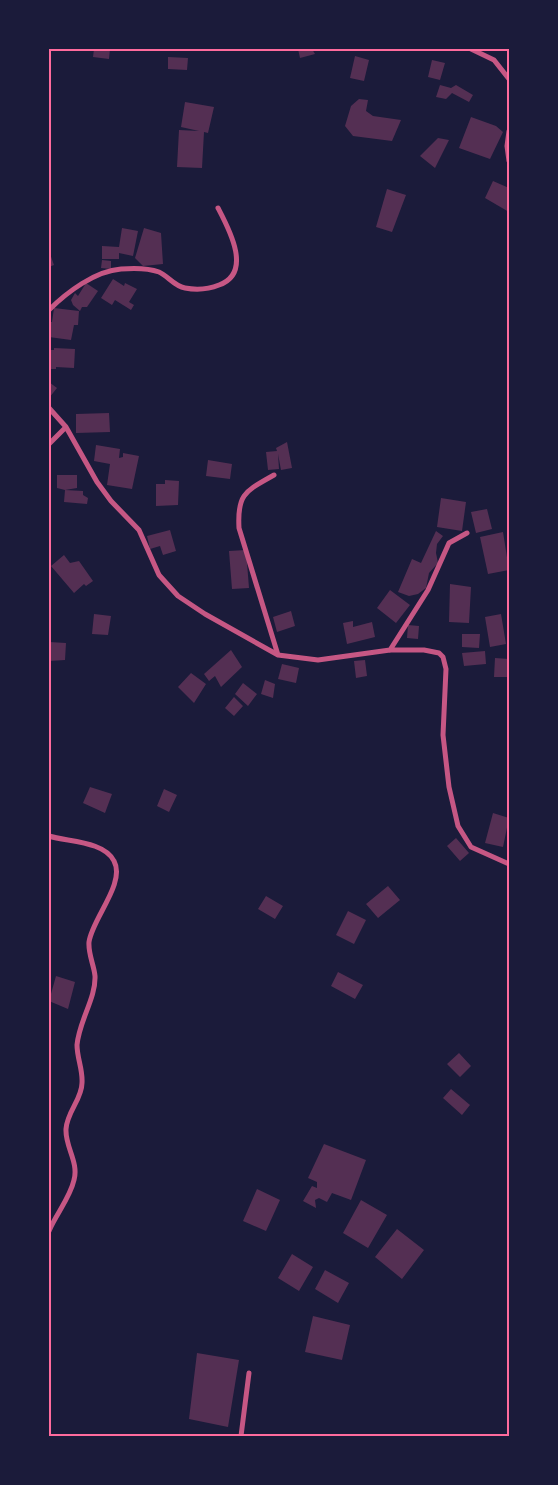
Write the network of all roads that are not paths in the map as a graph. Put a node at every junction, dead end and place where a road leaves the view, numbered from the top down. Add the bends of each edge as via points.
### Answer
1 (471, 49) edge
2 (509, 79) edge
3 (509, 131) edge
4 (509, 161) edge
5 (218, 208) dead end
6 (49, 310) edge
7 (49, 408) edge
8 (66, 427) junction
9 (49, 444) edge
10 (274, 475) dead end
11 (467, 532) dead end
12 (390, 650) junction
13 (278, 655) junction
14 (49, 836) edge
15 (509, 864) edge
16 (49, 1231) edge
17 (249, 1373) dead end
18 (241, 1436) edge

1 - 2 street via 494,60
3 - 4 street
5 - 6 street via 232,235 236,253 233,275 225,283 198,289 183,288 152,270 105,271 86,280
7 - 8 street
8 - 9 street
8 - 13 street via 97,482 139,530 167,586 205,614
10 - 13 street via 249,488 241,499 238,516
11 - 12 street via 449,543 428,590
12 - 13 street via 318,660
12 - 15 street via 424,650 443,657 446,669 443,735 449,787 458,826 471,847
14 - 16 street via 108,852 115,862 116,876 89,943 95,976 77,1046 82,1085 66,1130 76,1164 75,1180
17 - 18 street

